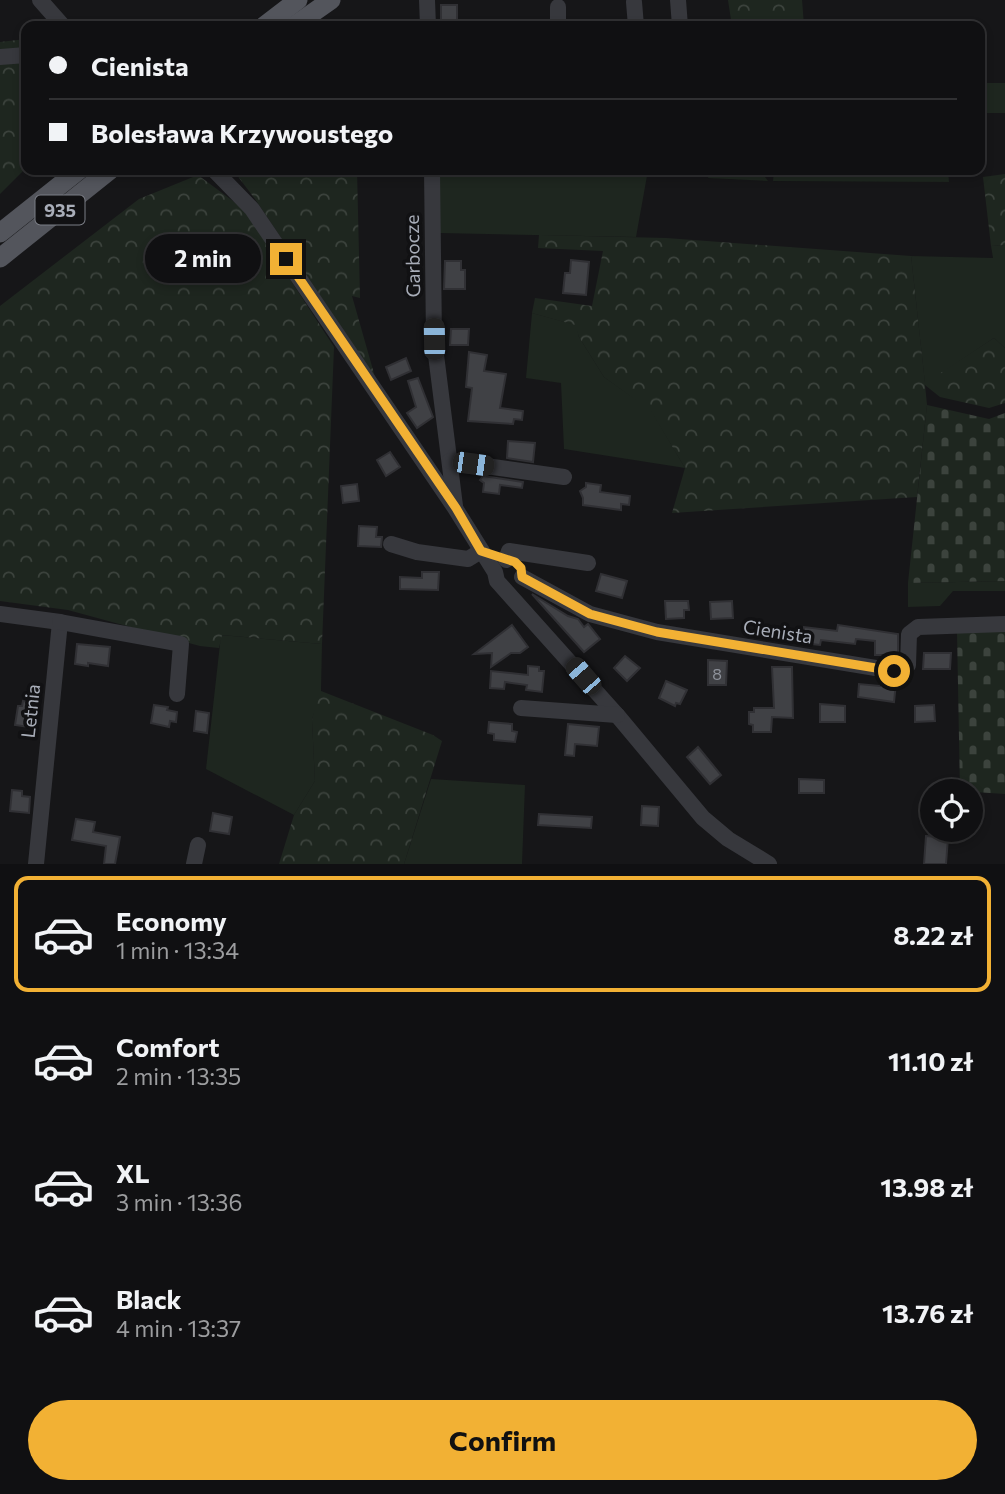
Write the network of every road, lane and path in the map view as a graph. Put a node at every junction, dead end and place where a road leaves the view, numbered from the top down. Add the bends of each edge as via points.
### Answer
1 (40, 0) edge
2 (298, 0) edge
3 (331, 0) edge
4 (427, 0) edge
5 (678, 0) edge
6 (634, 2) dead end
7 (558, 7) dead end
8 (59, 21) edge
9 (271, 21) edge
10 (301, 21) edge
11 (428, 21) edge
12 (558, 21) edge
13 (636, 21) edge
14 (680, 21) edge
15 (21, 55) edge
16 (0, 57) edge
17 (73, 175) edge
18 (104, 175) edge
19 (219, 175) edge
20 (432, 175) edge
21 (0, 233) edge
22 (0, 258) edge
23 (450, 461) junction
24 (564, 477) dead end
25 (456, 508) junction
26 (391, 544) dead end
27 (481, 551) junction
28 (588, 563) dead end
29 (509, 576) junction
30 (0, 614) edge
31 (60, 622) junction
32 (1005, 624) edge
33 (177, 694) dead end
34 (522, 708) dead end
35 (617, 715) junction
36 (198, 845) dead end
37 (36, 864) edge
38 (194, 864) edge
39 (769, 864) edge

1 - 8 street
2 - 9 main road
3 - 10 main road
4 - 11 street
5 - 14 street
6 - 13 street
7 - 12 street
15 - 16 street
17 - 21 main road, 935
18 - 22 main road, 935
19 - 25 street via 252,209
20 - 23 street, Garbocze via 434,339
23 - 24 street
23 - 25 street, Garbocze
25 - 27 street
26 - 27 street via 468,559
27 - 29 street
28 - 29 street via 509,551
29 - 32 street, Cienista via 590,614 646,629 894,671 908,665 909,634 918,628
29 - 35 street via 532,618
30 - 31 street
31 - 33 street via 181,644
31 - 37 street, Letnia
34 - 35 street
35 - 39 street via 703,818
36 - 38 street

